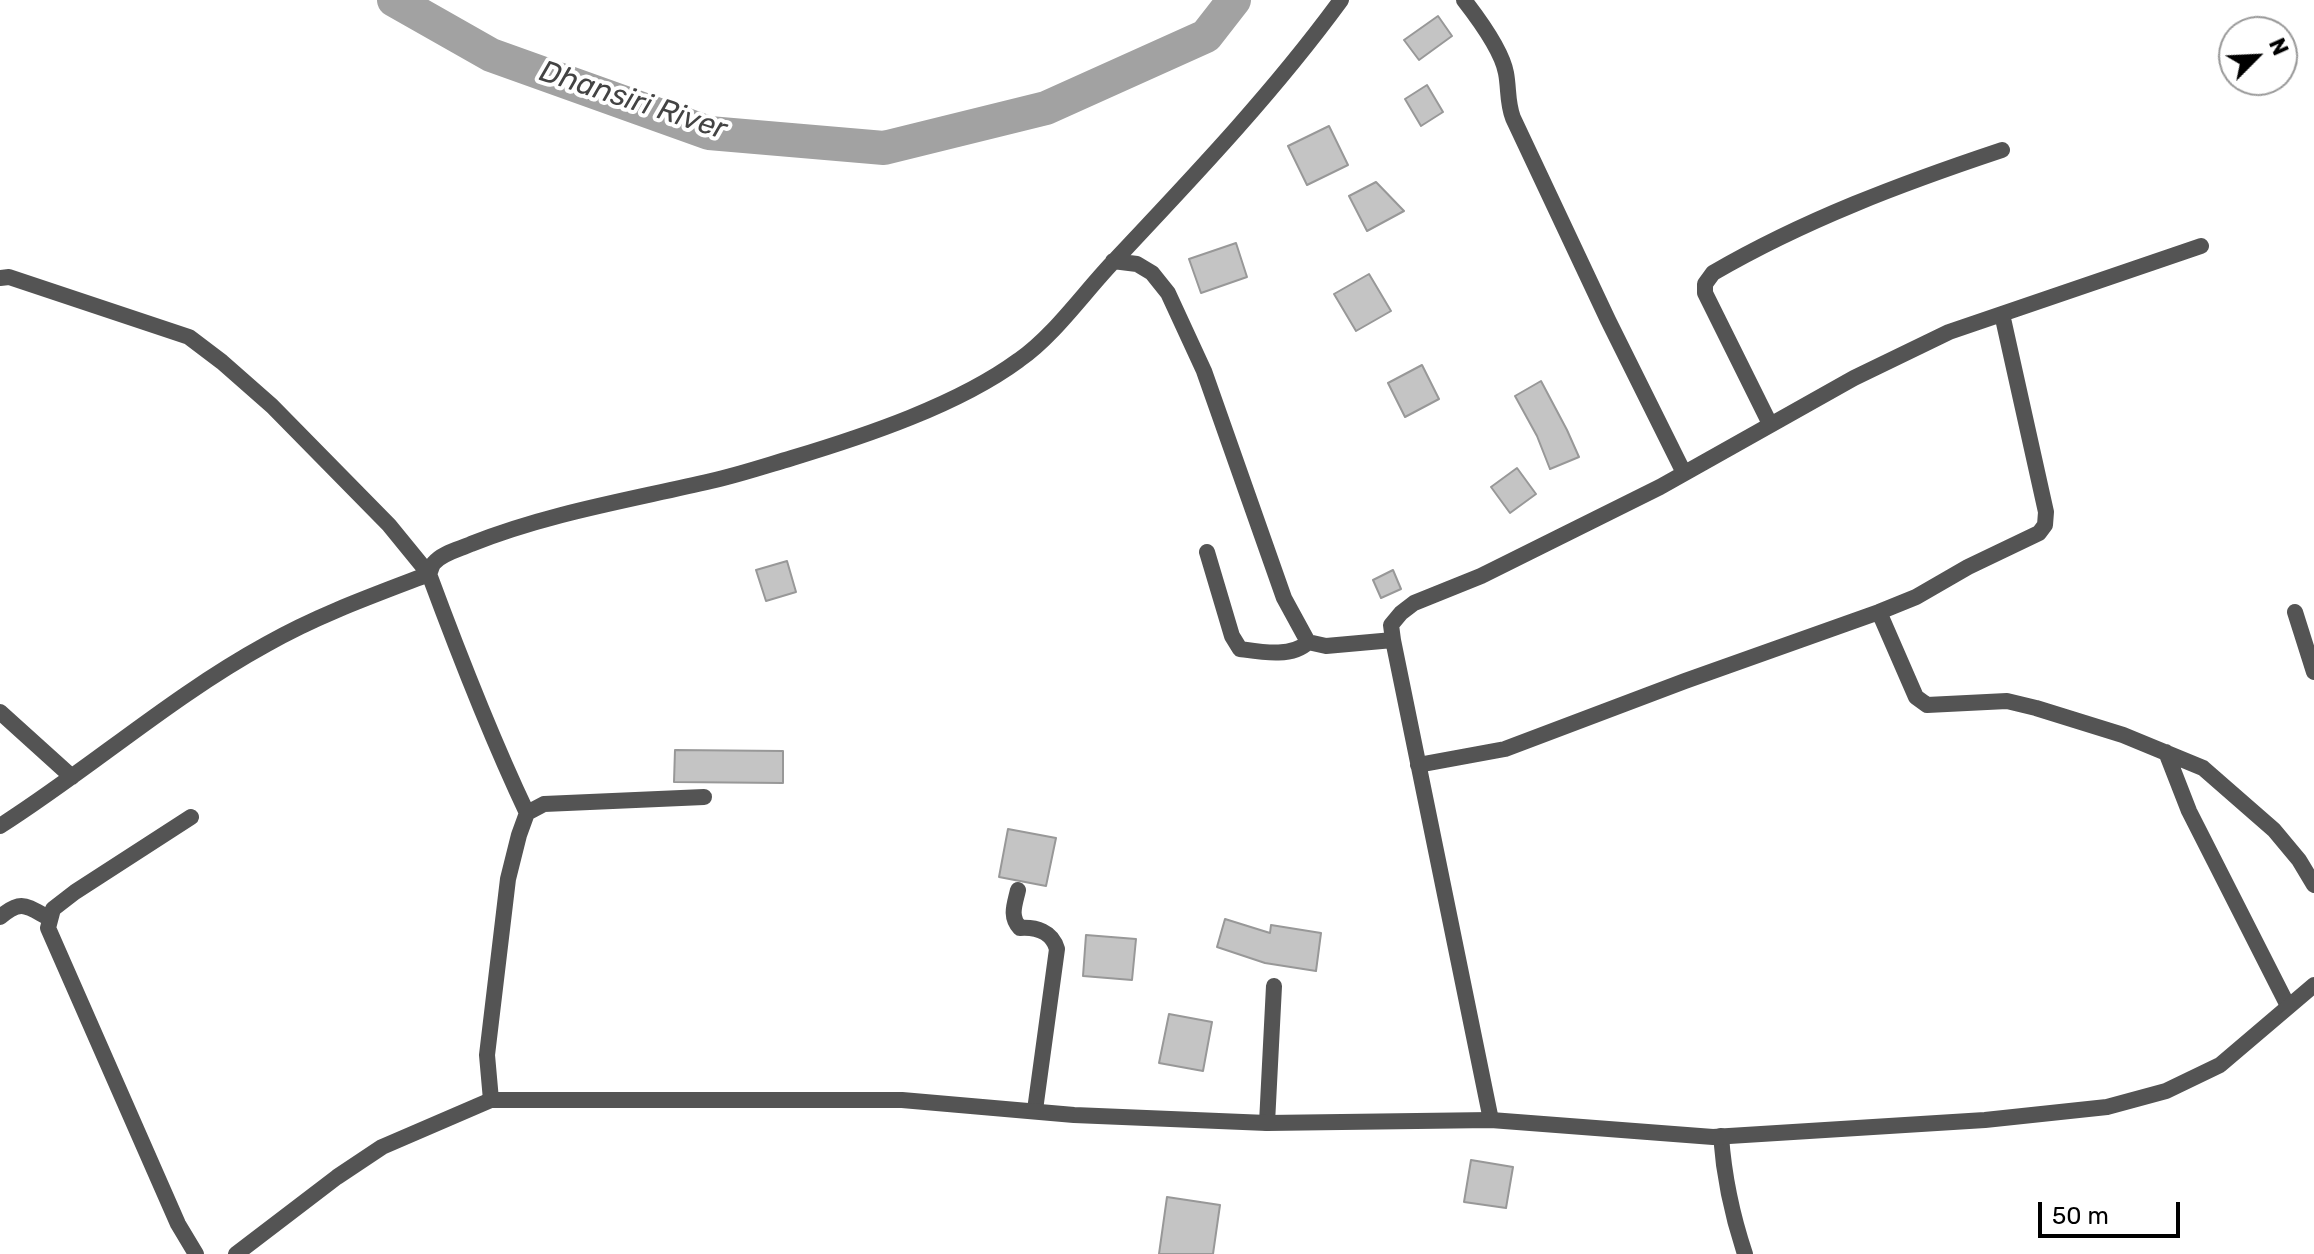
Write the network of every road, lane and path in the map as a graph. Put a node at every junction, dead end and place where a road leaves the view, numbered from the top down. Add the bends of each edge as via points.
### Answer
1 (1341, 0) edge
2 (1464, 0) edge
3 (2002, 150) dead end
4 (2201, 246) dead end
5 (1113, 261) junction
6 (0, 278) edge
7 (2002, 314) junction
8 (1770, 424) junction
9 (1684, 473) junction
10 (1207, 552) dead end
11 (429, 574) junction
12 (1879, 612) junction
13 (2295, 612) dead end
14 (1393, 640) junction
15 (1308, 642) junction
16 (2314, 672) edge
17 (0, 712) edge
18 (2166, 752) junction
19 (1418, 765) junction
20 (72, 777) junction
21 (704, 797) dead end
22 (527, 813) junction
23 (191, 817) dead end
24 (0, 826) edge
25 (2314, 885) edge
26 (1018, 890) dead end
27 (0, 917) edge
28 (49, 918) junction
29 (2314, 985) edge
30 (1274, 986) dead end
31 (2288, 1006) junction
32 (491, 1100) junction
33 (1035, 1110) junction
34 (1491, 1120) junction
35 (1267, 1123) junction
36 (1721, 1136) junction
37 (196, 1254) edge
38 (236, 1254) edge
39 (1745, 1254) edge

1 - 5 street via 1278,82
2 - 9 street via 1501,59 1513,118
3 - 8 street via 1901,183 1713,273 1705,293
4 - 7 street
5 - 11 street via 1042,342 963,392 790,459 552,516 481,540 434,563
5 - 15 street via 1137,264 1168,293 1204,371 1284,598
6 - 11 street via 189,337 272,406 389,525
7 - 8 street via 1949,332
7 - 12 street via 2045,525 2039,533
8 - 9 street
9 - 14 street via 1481,576 1414,603 1391,625
10 - 15 street via 1240,649 1291,652
11 - 20 street via 265,644
11 - 22 street
12 - 18 street via 1916,697 1927,705 2007,701
12 - 19 street via 1505,749
13 - 16 street
14 - 15 street via 1326,646
14 - 19 street
17 - 20 street
18 - 25 street via 2203,768 2246,803 2299,860
18 - 31 street via 2189,811
19 - 34 street
20 - 24 street
21 - 22 street via 544,804
22 - 32 street via 508,879 487,1055
23 - 28 street via 75,892
26 - 33 street via 1014,922 1049,934 1057,949
27 - 28 street via 24,904
28 - 37 street via 52,939 166,1200
29 - 31 street
30 - 35 street
31 - 36 street via 2220,1065 2166,1091 2107,1107
32 - 33 street via 902,1100
32 - 38 street via 382,1147
33 - 35 street
34 - 35 street
34 - 36 street
36 - 39 street via 1724,1177

